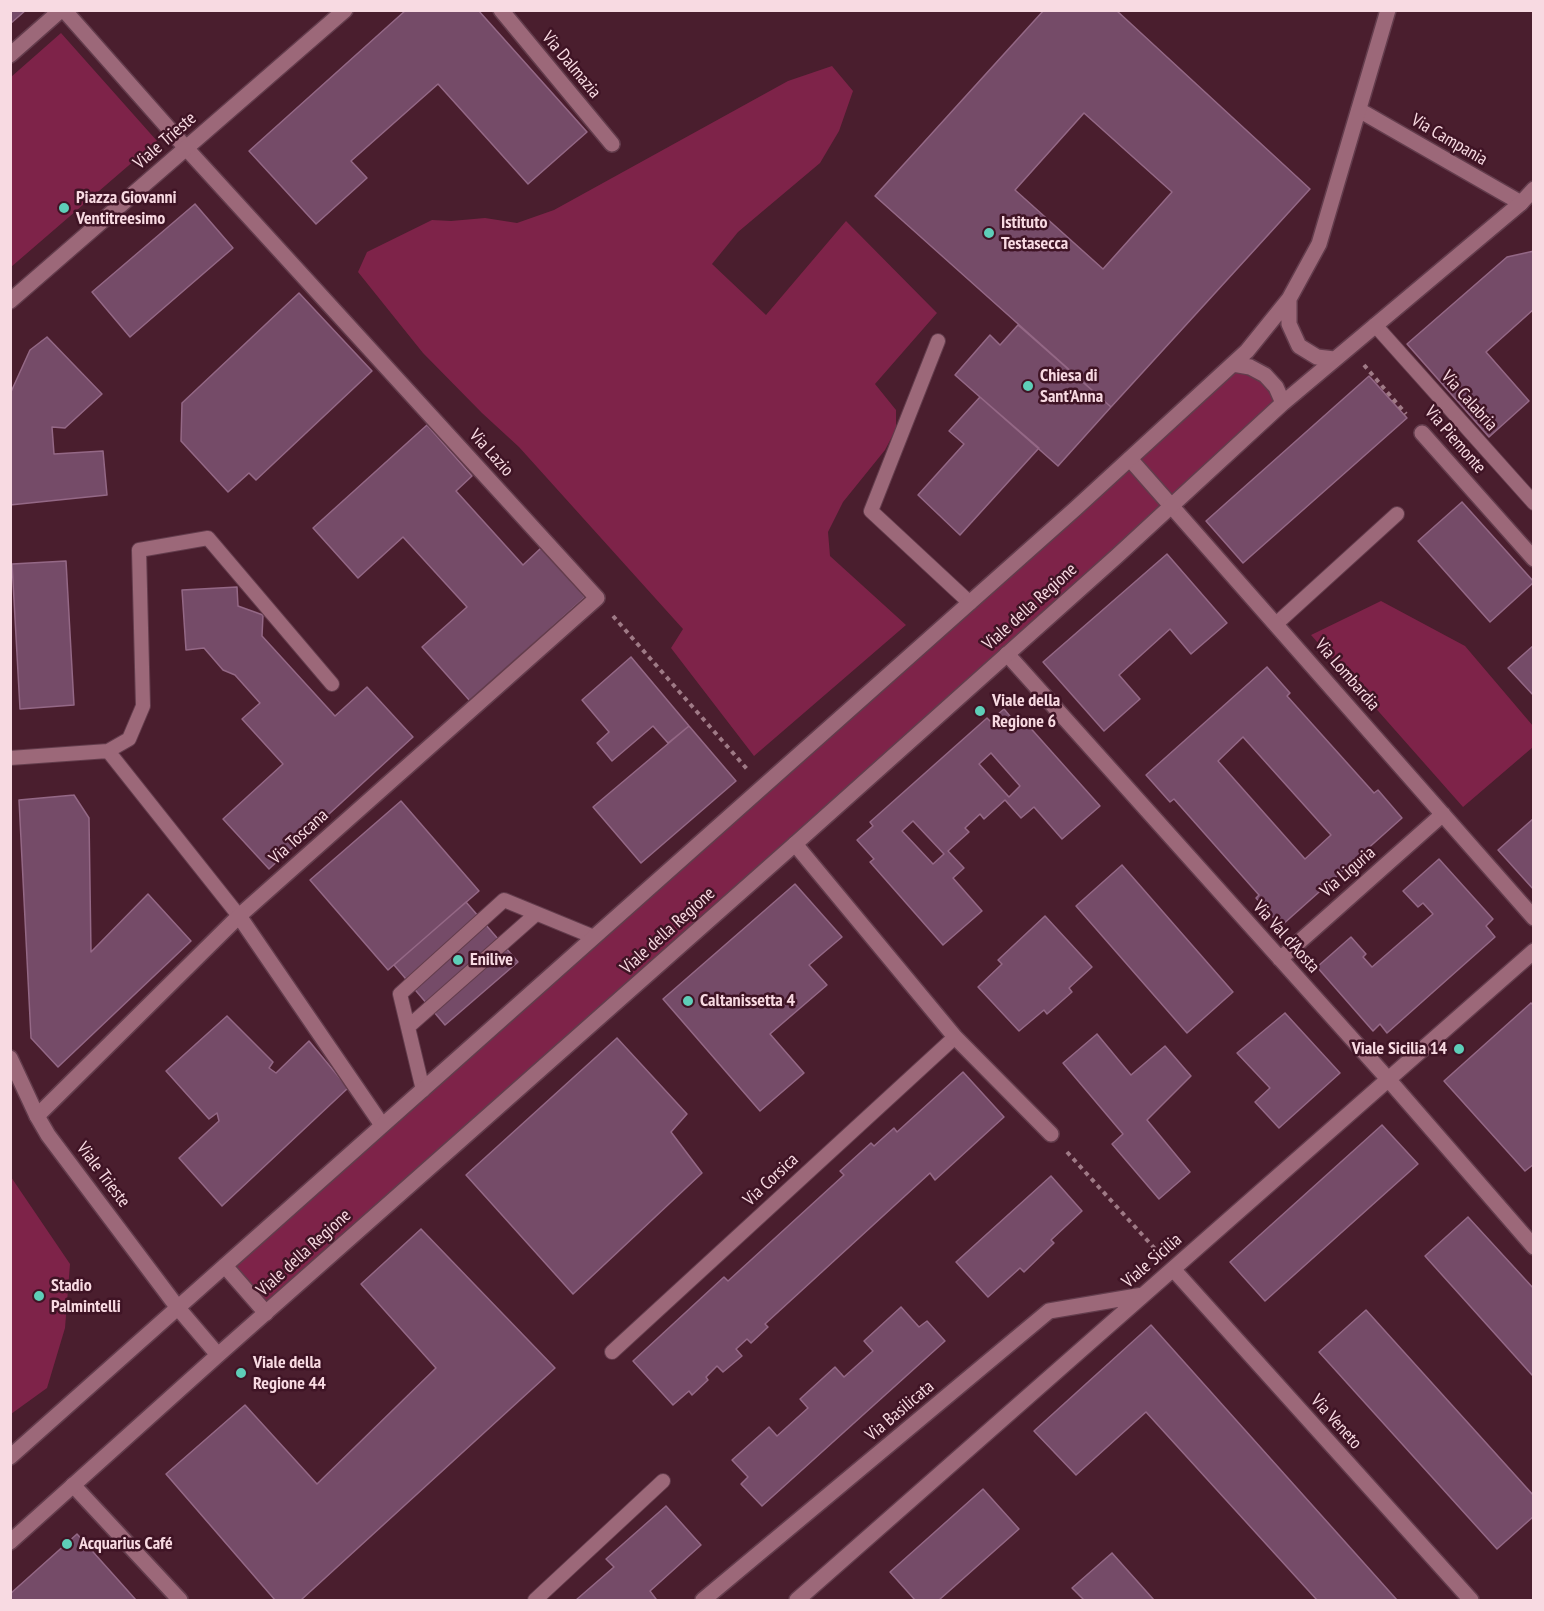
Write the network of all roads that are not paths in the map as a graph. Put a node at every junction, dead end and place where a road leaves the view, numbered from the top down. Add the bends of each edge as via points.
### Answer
1 (63, 10) edge
2 (345, 10) edge
3 (501, 10) edge
4 (1388, 10) edge
5 (10, 55) edge
6 (1359, 110) junction
7 (612, 144) dead end
8 (186, 148) junction
9 (1530, 194) edge
10 (1289, 299) junction
11 (10, 301) edge
12 (1375, 325) junction
13 (938, 341) dead end
14 (1335, 359) junction
15 (1233, 364) junction
16 (1283, 403) junction
17 (1422, 433) road end
18 (1130, 459) junction
19 (1533, 503) edge
20 (1173, 505) junction
21 (1397, 514) dead end
22 (1533, 559) edge
23 (597, 598) joint
24 (970, 603) junction
25 (1276, 624) junction
26 (1006, 654) junction
27 (332, 684) dead end
28 (108, 751) junction
29 (10, 759) edge
30 (1443, 814) junction
31 (795, 844) junction
32 (536, 914) junction
33 (239, 916) junction
34 (1533, 918) edge
35 (594, 937) junction
36 (1533, 951) edge
37 (1280, 959) junction
38 (408, 1028) junction
39 (956, 1037) junction
40 (10, 1058) edge
41 (1388, 1079) junction
42 (423, 1090) junction
43 (37, 1116) junction
44 (382, 1125) junction
45 (1051, 1134) road end
46 (1533, 1248) edge
47 (225, 1266) junction
48 (1173, 1269) junction
49 (1143, 1295) junction
50 (178, 1308) junction
51 (266, 1313) junction
52 (612, 1352) dead end
53 (218, 1355) junction
54 (10, 1457) edge
55 (663, 1481) dead end
56 (73, 1485) junction
57 (10, 1542) edge
58 (180, 1600) edge
59 (535, 1600) edge
60 (703, 1600) edge
61 (797, 1600) edge
62 (1471, 1600) edge

1 - 5 street
1 - 8 street, Via Lazio
2 - 8 street, Viale Trieste
3 - 7 street, Via Dalmazia
4 - 6 street
6 - 9 street, Via Campania
6 - 10 street via 1319,244
8 - 11 street, Viale Trieste
8 - 23 street, Via Lazio
9 - 12 street
10 - 14 street via 1289,324 1299,346 1317,357
10 - 15 street
12 - 14 street, Viale della Regione
12 - 19 lane, Via Calabria
13 - 24 lane via 871,511
14 - 16 street, Viale della Regione
15 - 16 street via 1265,375
15 - 18 street
16 - 20 street, Viale della Regione
17 - 22 street, Via Piemonte
18 - 20 street, Via Lombardia
18 - 24 street
20 - 25 street, Via Lombardia
20 - 26 street, Viale della Regione
21 - 25 lane
23 - 33 street, Via Toscana
24 - 35 street
25 - 30 street, Via Lombardia
26 - 31 street, Viale della Regione
26 - 37 street, Via Val d'Aosta
27 - 28 lane via 208,538 139,550 144,706 129,739
28 - 29 lane
28 - 33 lane
30 - 34 street, Via Lombardia
30 - 37 street, Via Liguria
31 - 39 street
31 - 51 street, Viale della Regione
32 - 35 lane
32 - 38 lane
32 - 38 lane via 504,900 400,994
33 - 43 street, Via Toscana
33 - 44 street
35 - 42 street
36 - 41 street, Viale Sicilia
37 - 41 street, Via Val d'Aosta
38 - 42 lane
39 - 45 street
39 - 52 lane, Via Corsica
40 - 43 street, Viale Trieste
41 - 46 street, Via Val d'Aosta
41 - 48 street, Viale Sicilia
42 - 44 street
43 - 50 street, Viale Trieste
44 - 47 street
47 - 50 street
47 - 51 street
48 - 49 street, Viale Sicilia
48 - 62 street, Via Veneto
49 - 60 street, Via Basilicata via 1050,1311
49 - 61 street, Viale Sicilia
50 - 53 street, Viale Trieste
50 - 54 street
51 - 53 street, Viale della Regione
53 - 56 street, Viale della Regione
55 - 59 lane
56 - 57 street, Viale della Regione
56 - 58 street

